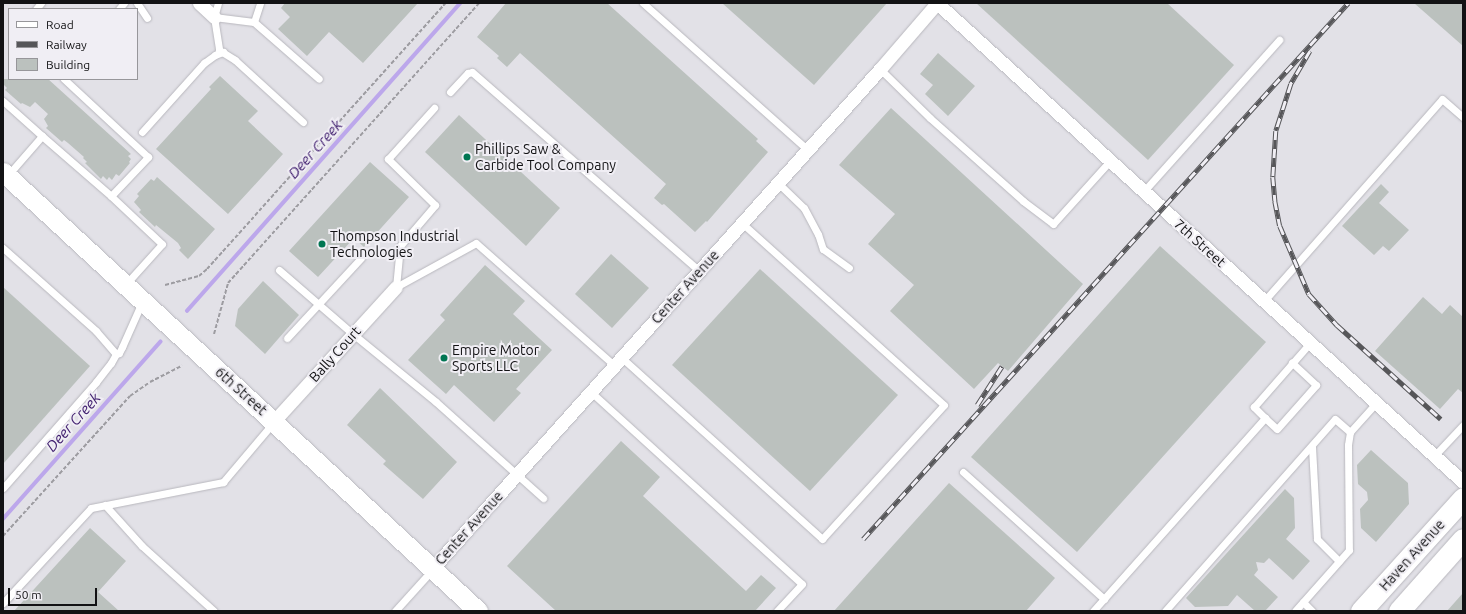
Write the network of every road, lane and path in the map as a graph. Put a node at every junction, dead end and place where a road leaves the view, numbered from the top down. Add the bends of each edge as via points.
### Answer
1 (137, 3) edge
2 (199, 3) edge
3 (218, 3) edge
4 (260, 3) edge
5 (446, 3) edge
6 (478, 3) edge
7 (643, 3) edge
8 (935, 4) edge
9 (214, 17) junction
10 (147, 18) dead end
11 (254, 22) junction
12 (1279, 40) dead end
13 (223, 52) junction
14 (880, 69) junction
15 (319, 79) dead end
16 (65, 80) edge
17 (450, 92) dead end
18 (3, 101) edge
19 (434, 108) dead end
20 (1463, 118) edge
21 (303, 122) dead end
22 (142, 132) dead end
23 (42, 136) junction
24 (808, 150) junction
25 (1110, 161) junction
26 (5, 174) edge
27 (778, 183) junction
28 (1144, 191) junction
29 (111, 196) junction
30 (742, 223) junction
31 (3, 248) edge
32 (361, 258) dead end
33 (849, 268) dead end
34 (279, 270) dead end
35 (699, 271) junction
36 (125, 285) junction
37 (165, 286) dead end
38 (396, 287) junction
39 (142, 301) junction
40 (1264, 301) junction
41 (319, 304) junction
42 (214, 334) dead end
43 (353, 334) junction
44 (287, 338) dead end
45 (1310, 343) junction
46 (116, 354) junction
47 (618, 362) junction
48 (1292, 363) junction
49 (182, 366) dead end
50 (591, 392) junction
51 (1376, 403) junction
52 (1265, 418) junction
53 (274, 421) junction
54 (1463, 425) edge
55 (1350, 432) junction
56 (1312, 447) junction
57 (1434, 456) junction
58 (963, 472) dead end
59 (517, 474) junction
60 (1463, 482) edge
61 (3, 488) edge
62 (543, 498) dead end
63 (1463, 498) edge
64 (105, 505) junction
65 (3, 536) edge
66 (1463, 538) edge
67 (1339, 561) junction
68 (432, 569) junction
69 (1104, 599) junction
70 (1303, 602) junction
71 (3, 603) edge
72 (214, 611) edge
73 (394, 611) edge
74 (478, 611) edge
75 (777, 611) edge
76 (1093, 611) edge
77 (1165, 611) edge
78 (1295, 611) edge
79 (1312, 611) edge
80 (1361, 611) edge
81 (1399, 611) edge

1 - 10 lane
2 - 9 street
3 - 9 lane
4 - 11 lane
5 - 37 path via 207,269 198,276
6 - 42 path via 228,283
7 - 24 lane
8 - 14 street, Center Avenue
8 - 25 street, 7th Street
9 - 11 lane
9 - 13 lane via 219,50
11 - 15 lane
12 - 28 lane
13 - 21 lane
13 - 22 lane via 204,63
14 - 24 street, Center Avenue
14 - 25 lane via 930,118 1023,201 1053,224
16 - 29 lane via 148,157
17 - 35 lane via 468,72 472,72
18 - 23 lane
19 - 38 lane via 388,159 435,205 400,246
20 - 40 lane via 1442,100
23 - 26 lane
23 - 29 lane
24 - 27 street, Center Avenue
25 - 28 street, 7th Street
26 - 36 main road, 6th Street
27 - 30 street, Center Avenue
27 - 33 lane via 804,208 823,249
28 - 40 street, 7th Street
29 - 36 lane via 162,244
30 - 35 street, Center Avenue
30 - 47 lane via 944,405 822,539
31 - 46 lane via 96,331
32 - 41 lane
34 - 41 lane
35 - 47 street, Center Avenue
36 - 39 main road, 6th Street
38 - 43 street, Bally Court
38 - 47 lane via 476,243
39 - 46 lane via 122,348
39 - 53 main road, 6th Street
40 - 45 street, 7th Street
41 - 43 lane
41 - 44 lane
43 - 53 street, Bally Court
43 - 59 lane via 436,402
45 - 48 lane
45 - 51 street, 7th Street
46 - 61 lane via 96,382
47 - 50 street, Center Avenue
48 - 52 lane via 1254,408
48 - 52 lane via 1316,385 1277,429
49 - 65 path via 150,382 130,396
50 - 59 street, Center Avenue
50 - 75 lane via 802,584
51 - 55 lane
51 - 57 street, 7th Street
52 - 69 lane
53 - 64 lane via 223,482
53 - 68 main road, 6th Street
54 - 57 lane
55 - 56 lane via 1335,419
55 - 67 lane via 1348,550
56 - 67 lane via 1317,539
56 - 77 lane
57 - 60 street, 7th Street
58 - 69 lane
59 - 62 lane
59 - 68 street, Center Avenue
63 - 80 main road, Haven Avenue
64 - 71 lane via 91,508
64 - 72 lane via 142,546
66 - 81 main road, Haven Avenue
67 - 70 lane
68 - 73 lane
68 - 74 main road, 6th Street
69 - 76 lane
70 - 78 lane
70 - 79 lane

